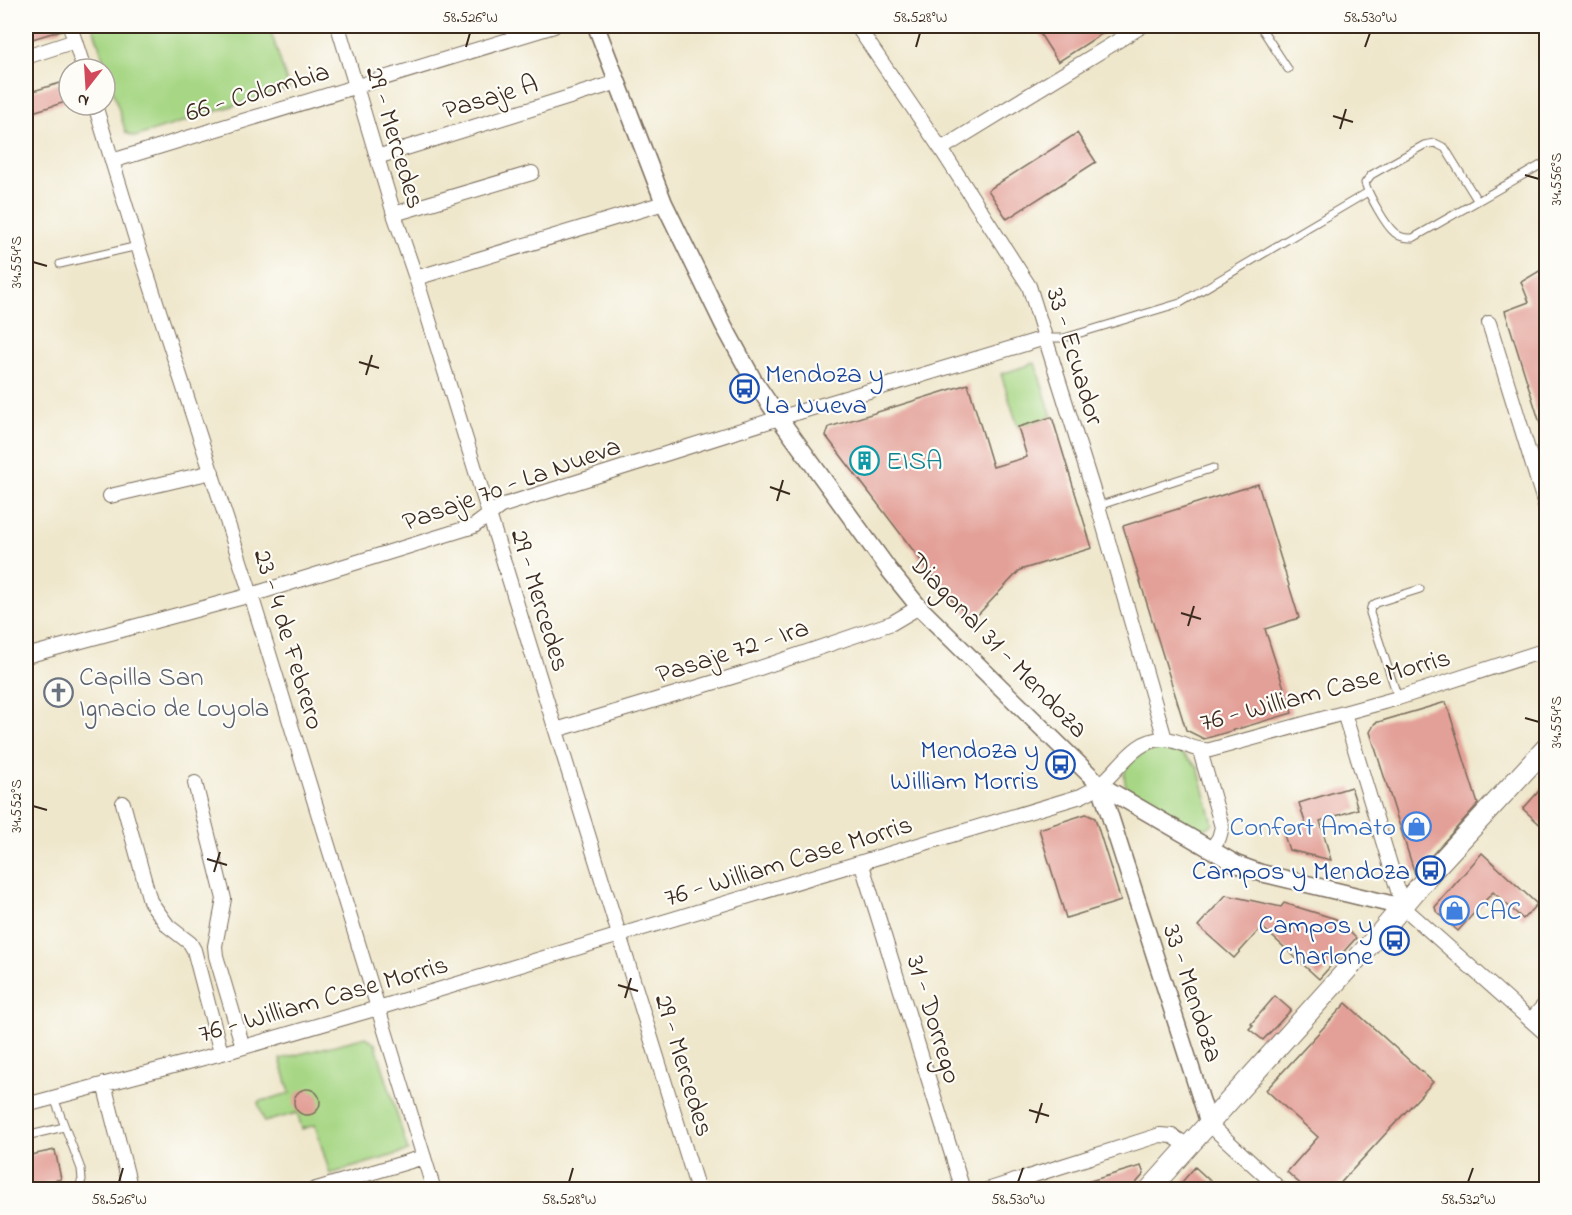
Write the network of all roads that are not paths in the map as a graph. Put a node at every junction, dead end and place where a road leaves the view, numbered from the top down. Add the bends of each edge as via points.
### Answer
1 (70, 26) edge
2 (338, 26) edge
3 (554, 26) edge
4 (596, 26) edge
5 (857, 26) edge
6 (1142, 26) edge
7 (1260, 26) edge
8 (75, 41) junction
9 (26, 57) edge
10 (80, 57) edge
11 (1288, 69) dead end
12 (618, 82) junction
13 (356, 85) junction
14 (99, 117) edge
15 (941, 149) junction
16 (377, 157) junction
17 (112, 161) junction
18 (1546, 162) edge
19 (532, 173) dead end
20 (1368, 192) junction
21 (1477, 200) junction
22 (664, 203) junction
23 (394, 214) junction
24 (138, 246) junction
25 (60, 264) dead end
26 (416, 278) junction
27 (1489, 323) dead end
28 (1045, 338) junction
29 (778, 418) junction
30 (1213, 468) dead end
31 (212, 472) junction
32 (110, 496) dead end
33 (1098, 506) junction
34 (1546, 508) edge
35 (489, 516) junction
36 (1420, 589) dead end
37 (252, 595) junction
38 (919, 607) junction
39 (1546, 650) edge
40 (26, 656) edge
41 (1398, 698) junction
42 (1344, 713) junction
43 (556, 730) junction
44 (1166, 739) junction
45 (1546, 748) edge
46 (1200, 751) junction
47 (195, 783) dead end
48 (1100, 785) junction
49 (123, 803) dead end
50 (1211, 850) junction
51 (861, 862) junction
52 (1403, 907) junction
53 (620, 936) junction
54 (1546, 1003) edge
55 (378, 1008) junction
56 (1531, 1020) junction
57 (1546, 1034) edge
58 (243, 1047) junction
59 (221, 1053) junction
60 (104, 1084) junction
61 (54, 1098) junction
62 (26, 1105) edge
63 (1209, 1124) junction
64 (64, 1127) junction
65 (26, 1136) edge
66 (1189, 1146) junction
67 (424, 1157) junction
68 (76, 1190) edge
69 (131, 1190) edge
70 (313, 1190) edge
71 (434, 1190) edge
72 (698, 1190) edge
73 (963, 1190) edge
74 (987, 1190) edge
75 (1149, 1190) edge
76 (1281, 1190) edge

1 - 8 street
2 - 13 street, 29 - Mercedes
3 - 13 street, 66 - Colombia
4 - 12 street, Diagonal 31 - Mendoza
5 - 15 street, 33 - Ecuador
6 - 15 street
7 - 11 lane
8 - 9 street
8 - 10 street
12 - 16 street, Pasaje A
12 - 22 street, Diagonal 31 - Mendoza
13 - 16 street, 29 - Mercedes
13 - 17 street, 66 - Colombia
14 - 17 street, 23 - 4 de Febrero
15 - 28 street, 33 - Ecuador via 1022,272
16 - 23 street, 29 - Mercedes
17 - 24 street, 23 - 4 de Febrero
18 - 21 lane
19 - 23 street
20 - 21 lane via 1393,232 1402,238 1413,238
20 - 21 lane via 1365,183 1371,175 1436,143 1446,148
20 - 28 lane via 1180,303 1064,338
22 - 26 street
22 - 29 street, Diagonal 31 - Mendoza via 729,335
23 - 26 street, 29 - Mercedes
24 - 25 lane
24 - 31 street, 23 - 4 de Febrero
26 - 35 street, 29 - Mercedes
27 - 34 street
28 - 29 street, Pasaje 70 - La Nueva
28 - 33 street, 33 - Ecuador
29 - 35 street, Pasaje 70 - La Nueva via 501,506
29 - 38 street, Diagonal 31 - Mendoza
30 - 33 lane
31 - 32 street
31 - 37 street, 23 - 4 de Febrero
33 - 44 street, 33 - Ecuador
35 - 37 street, Pasaje 70 - La Nueva via 474,526
35 - 43 street, 29 - Mercedes
36 - 41 lane via 1371,607
37 - 40 street, Pasaje 70 - La Nueva
37 - 55 street, 23 - 4 de Febrero
38 - 43 street, Pasaje 72 - Ira via 892,623 756,670
38 - 48 street, Diagonal 31 - Mendoza
39 - 41 street, 76 - William Case Morris
41 - 42 street, 76 - William Case Morris
42 - 46 street, 76 - William Case Morris
42 - 52 street
43 - 53 street, 29 - Mercedes
44 - 46 street, 76 - William Case Morris
44 - 48 street, 76 - William Case Morris via 1136,748
45 - 52 main road
46 - 50 street via 1222,827
47 - 58 street via 224,900 216,956
48 - 50 street, Diagonal 31 - Mendoza
48 - 51 street, 76 - William Case Morris via 1081,796
48 - 63 street, 33 - Mendoza
49 - 59 street via 150,901 168,927 194,950
50 - 52 street, Diagonal 31 - Mendoza via 1250,870
51 - 53 street, 76 - William Case Morris
51 - 73 street, 31 - Dorrego
52 - 56 street
52 - 63 main road
53 - 55 street, 76 - William Case Morris
53 - 72 street, 29 - Mercedes
54 - 56 street
55 - 58 street, 76 - William Case Morris
55 - 67 street, 23 - 4 de Febrero
56 - 57 street
58 - 59 street, 76 - William Case Morris
59 - 60 street, 76 - William Case Morris
60 - 61 street, 76 - William Case Morris
60 - 69 street
61 - 62 street, 76 - William Case Morris
61 - 64 lane
63 - 66 main road
63 - 76 street, 33 - Mendoza
64 - 65 lane
64 - 68 lane via 81,1169 82,1180
66 - 74 street via 1172,1136 1160,1135
66 - 75 main road
67 - 70 street
67 - 71 street, 23 - 4 de Febrero

